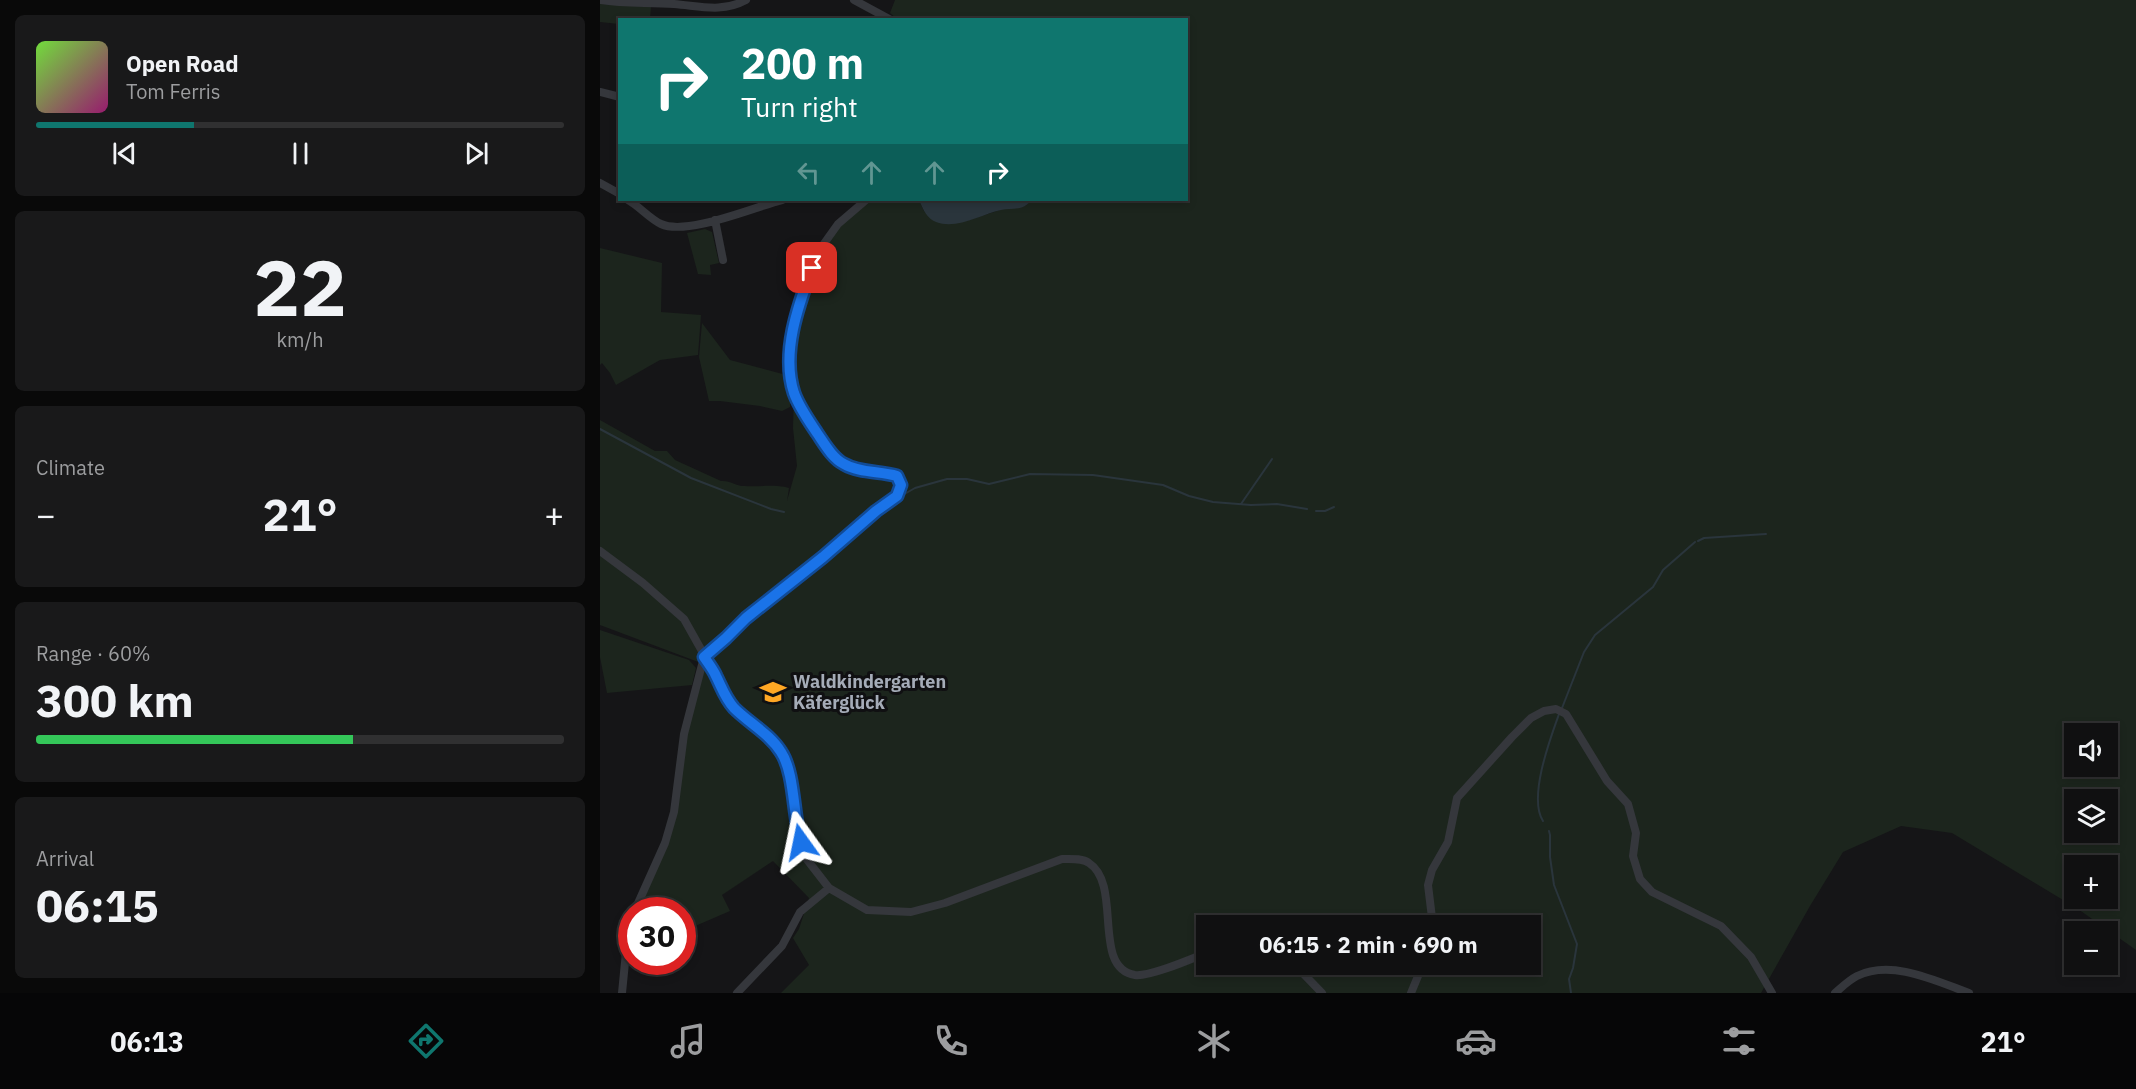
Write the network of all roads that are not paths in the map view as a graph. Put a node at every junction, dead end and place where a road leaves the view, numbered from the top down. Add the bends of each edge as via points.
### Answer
1 (600, 0) edge
2 (746, 0) edge
3 (854, 0) edge
4 (887, 18) edge
5 (600, 92) edge
6 (618, 96) edge
7 (600, 183) edge
8 (618, 193) edge
9 (629, 201) edge
10 (773, 201) edge
11 (865, 201) edge
12 (715, 220) junction
13 (723, 260) dead end
14 (600, 551) edge
15 (704, 657) junction
16 (829, 888) junction
17 (641, 897) edge
18 (1432, 915) edge
19 (1196, 958) edge
20 (623, 975) edge
21 (1305, 975) edge
22 (1418, 975) edge
23 (622, 993) edge
24 (737, 993) edge
25 (1322, 993) edge
26 (1411, 993) edge
27 (1772, 993) edge
28 (1835, 993) edge
29 (1969, 993) edge

1 - 2 street via 715,9 733,7
3 - 4 street
5 - 6 street
7 - 8 street
9 - 12 street via 663,225 686,227
10 - 12 street
11 - 15 street via 838,224 818,252 798,309 789,364 794,394 830,451 844,464 897,476 901,485 894,498
12 - 13 street
14 - 15 street via 684,619
15 - 16 street via 729,701 782,753 805,857
15 - 17 street via 684,734 674,812
16 - 19 street via 867,910 911,912 1062,858 1081,860 1090,863 1103,880 1112,953 1122,970 1137,975
16 - 24 street via 800,912 782,946
18 - 27 street via 1428,885 1448,842 1457,798 1531,718 1556,709 1566,714 1606,781 1628,804 1636,833 1633,856 1640,879 1652,892 1721,926 1751,957
20 - 23 street
21 - 25 street
22 - 26 street
28 - 29 street via 1859,975 1881,970 1918,975

